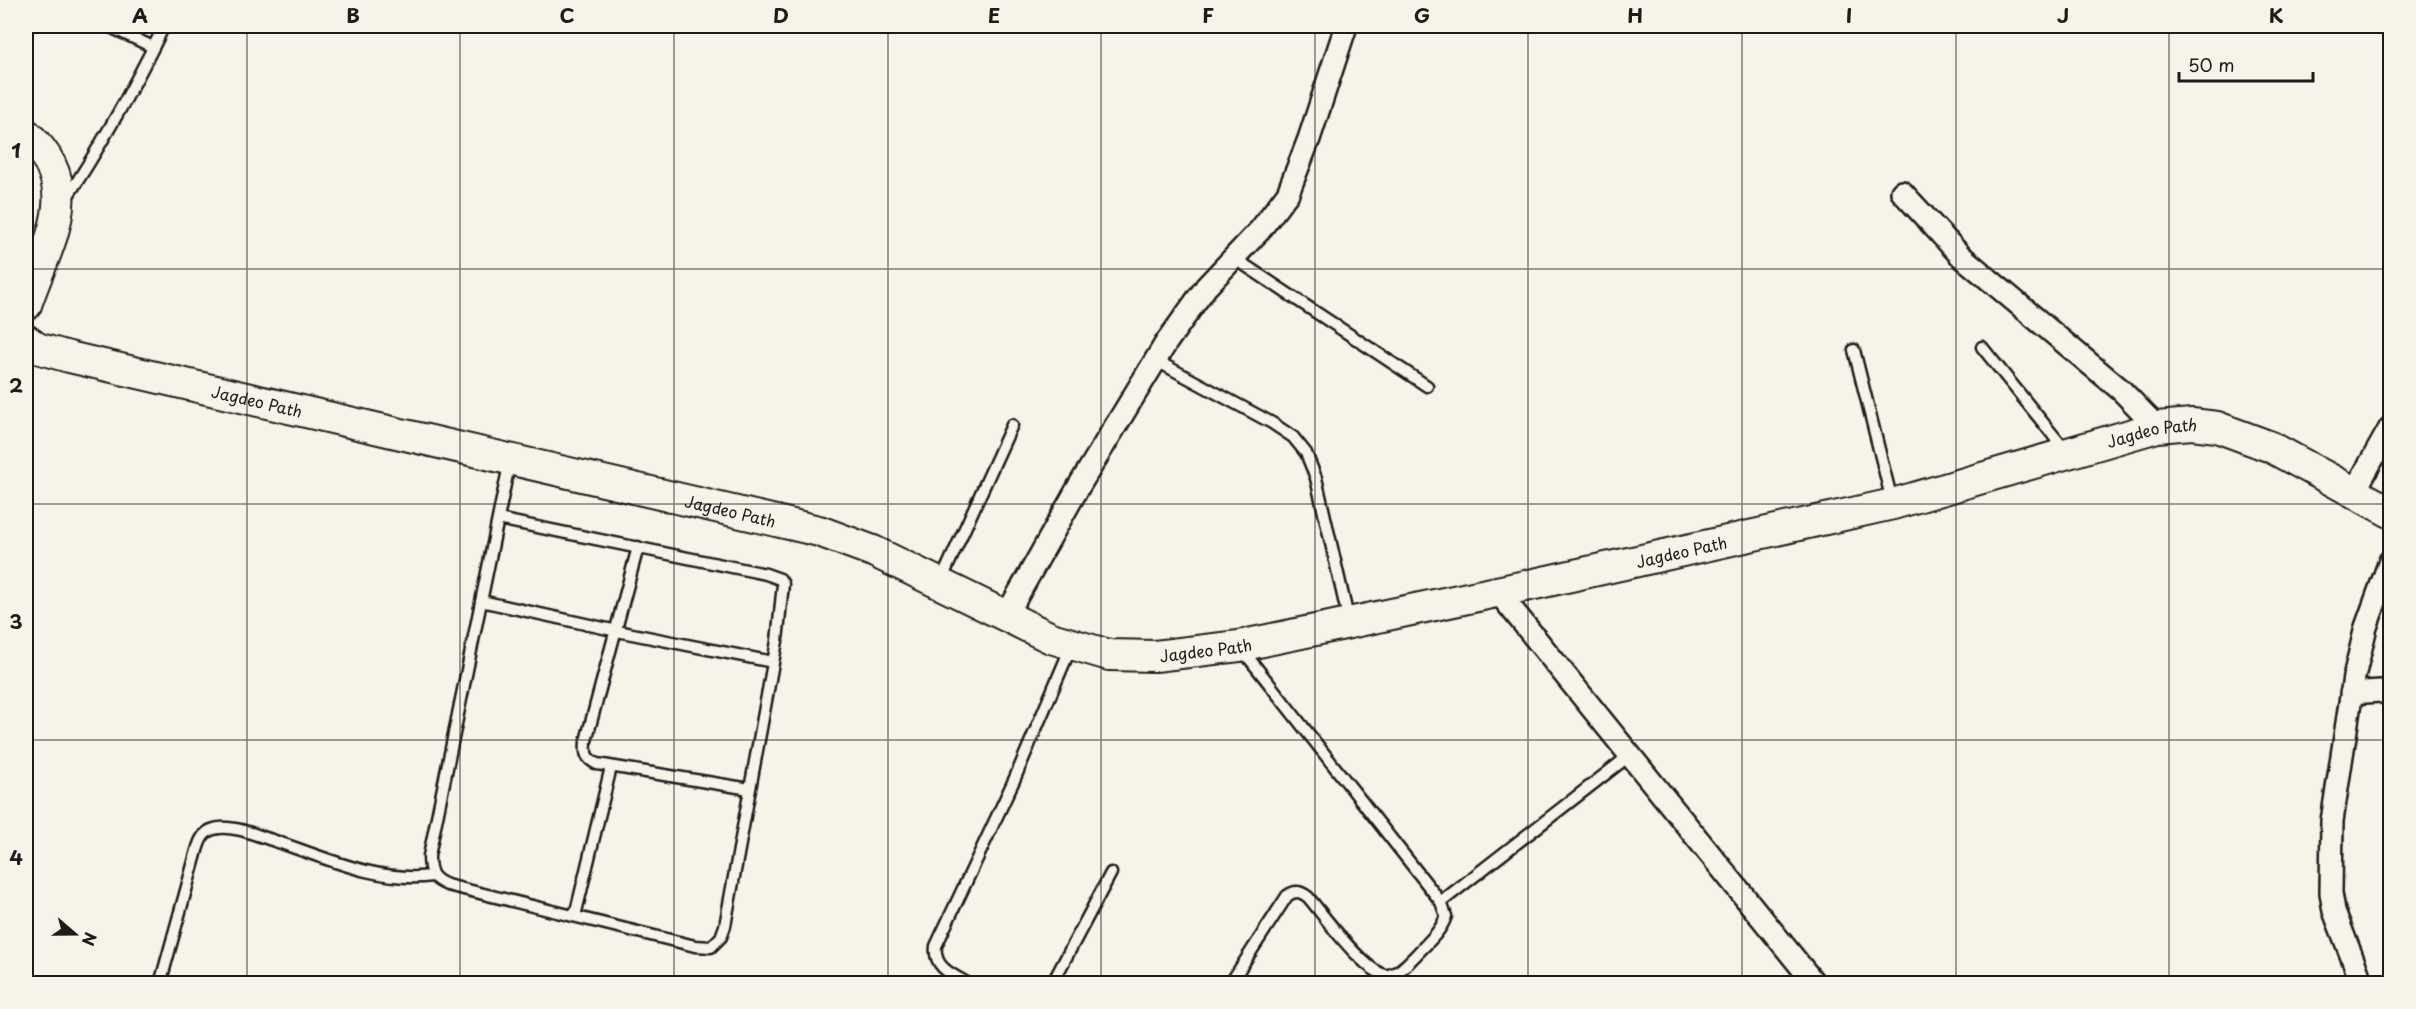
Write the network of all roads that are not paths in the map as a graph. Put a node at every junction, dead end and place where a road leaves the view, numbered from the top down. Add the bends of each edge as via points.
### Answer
1 (108, 26) edge
2 (164, 26) edge
3 (1346, 26) edge
4 (153, 47) junction
5 (26, 134) edge
6 (1902, 192) dead end
7 (58, 210) junction
8 (1234, 258) junction
9 (26, 304) edge
10 (26, 340) edge
11 (1982, 347) dead end
12 (1854, 350) dead end
13 (1155, 360) junction
14 (1427, 386) dead end
15 (1012, 425) dead end
16 (2157, 427) junction
17 (2391, 428) edge
18 (2067, 453) junction
19 (510, 460) junction
20 (2354, 492) junction
21 (1893, 504) junction
22 (2391, 512) edge
23 (498, 519) junction
24 (638, 547) junction
25 (2391, 561) edge
26 (940, 584) junction
27 (1498, 592) junction
28 (481, 601) junction
29 (1006, 616) junction
30 (1349, 623) junction
31 (617, 631) junction
32 (1072, 644) junction
33 (1239, 645) junction
34 (773, 662) junction
35 (2351, 693) junction
36 (2391, 695) edge
37 (1630, 755) junction
38 (611, 767) junction
39 (750, 789) junction
40 (1111, 873) dead end
41 (432, 876) junction
42 (1442, 902) junction
43 (575, 916) junction
44 (1390, 975) junction
45 (160, 984) edge
46 (969, 984) edge
47 (1052, 984) edge
48 (1230, 984) edge
49 (1404, 984) edge
50 (1815, 984) edge
51 (2358, 984) edge

1 - 4 lane
2 - 4 lane
3 - 8 street via 1288,194
4 - 7 lane via 118,115
5 - 7 main road via 44,152 54,171
6 - 16 street via 1961,256 2121,390
7 - 9 main road
8 - 13 street via 1186,313
8 - 14 lane
10 - 19 main road, Jagdeo Path via 37,348 69,357
11 - 18 lane
12 - 21 lane
13 - 29 street
13 - 30 lane via 1272,423 1293,437 1306,453 1317,478
15 - 26 lane
16 - 18 main road, Jagdeo Path
16 - 20 main road, Jagdeo Path via 2217,427 2271,447
17 - 20 street
18 - 21 main road, Jagdeo Path
19 - 23 lane
19 - 26 main road, Jagdeo Path via 819,531 873,550
20 - 22 main road, Jagdeo Path
21 - 27 main road, Jagdeo Path
23 - 24 lane
23 - 28 lane
24 - 31 lane
24 - 34 lane via 780,579 783,592
25 - 35 street via 2366,627
26 - 29 main road, Jagdeo Path
27 - 30 main road, Jagdeo Path
27 - 37 street
28 - 31 lane
28 - 41 lane via 429,856
29 - 32 main road, Jagdeo Path
30 - 33 main road, Jagdeo Path
31 - 34 lane
31 - 38 lane via 585,750 591,761
32 - 33 main road, Jagdeo Path via 1109,655 1155,656
32 - 46 lane via 1015,778 936,946 940,965
33 - 42 lane
34 - 39 lane
35 - 36 street
35 - 51 street via 2332,821 2331,893 2334,912 2358,973
37 - 42 lane
37 - 50 street
38 - 39 lane
38 - 43 lane
39 - 43 lane via 725,926 716,943 705,948
40 - 47 lane
41 - 43 lane via 447,885
41 - 45 lane via 391,878 254,835 229,829 210,830 204,834 196,854
42 - 44 lane via 1446,916 1438,930 1405,966
44 - 48 lane via 1369,968 1308,897 1294,891
44 - 49 lane

